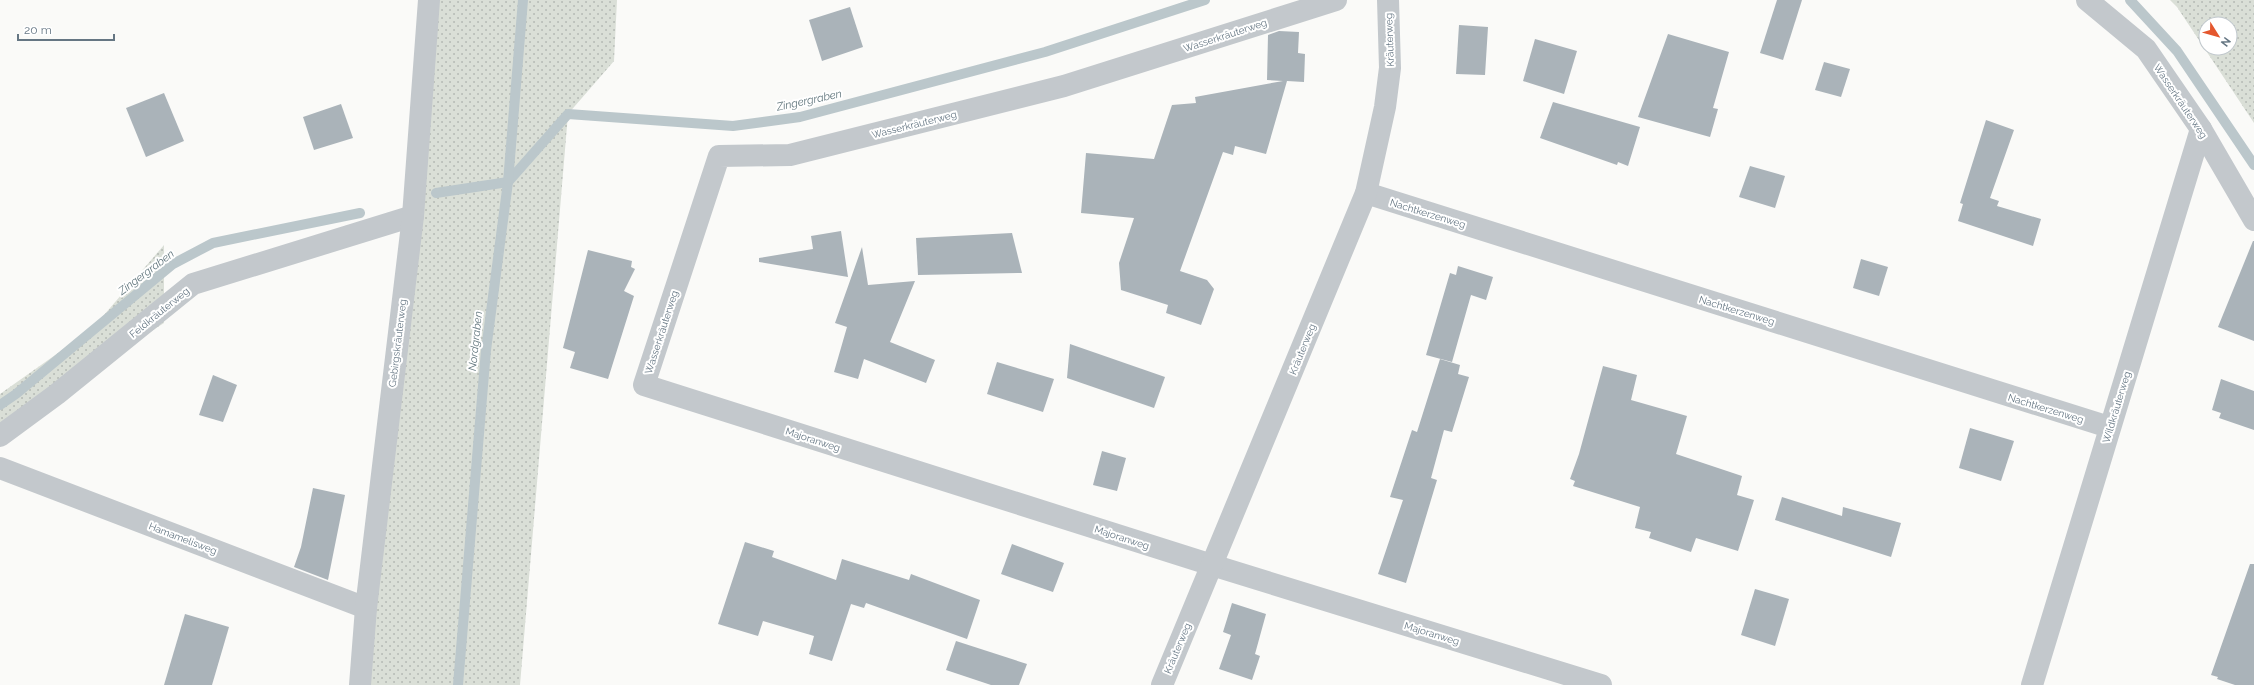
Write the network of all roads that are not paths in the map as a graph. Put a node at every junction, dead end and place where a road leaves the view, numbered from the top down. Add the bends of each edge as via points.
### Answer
1 (429, 0) edge
2 (1336, 0) edge
3 (1388, 0) edge
4 (2086, 0) edge
5 (2201, 129) junction
6 (1366, 193) junction
7 (413, 216) junction
8 (2254, 220) edge
9 (644, 385) joint
10 (2109, 427) junction
11 (0, 436) edge
12 (0, 468) edge
13 (1212, 566) junction
14 (366, 608) junction
15 (360, 685) edge
16 (1162, 685) edge
17 (1602, 685) edge
18 (2032, 685) edge

1 - 7 lane, Gebirgskräuterweg
2 - 9 lane, Wasserkräuterweg via 1064,86 790,155 718,156
3 - 6 lane, Kräuterweg via 1390,68 1385,107
4 - 5 lane, Wasserkräuterweg via 2146,49
5 - 8 lane, Wasserkräuterweg
5 - 10 lane, Wildkräuterweg
6 - 10 lane, Nachtkerzenweg
6 - 13 lane, Kräuterweg
7 - 11 lane, Feldkräuterweg via 192,284 57,394
7 - 14 lane, Gebirgskräuterweg
9 - 13 lane, Majoranweg
10 - 18 lane, Wildkräuterweg
12 - 14 lane, Hamamelisweg
13 - 16 lane, Kräuterweg
13 - 17 lane, Majoranweg
14 - 15 lane, Gebirgskräuterweg

